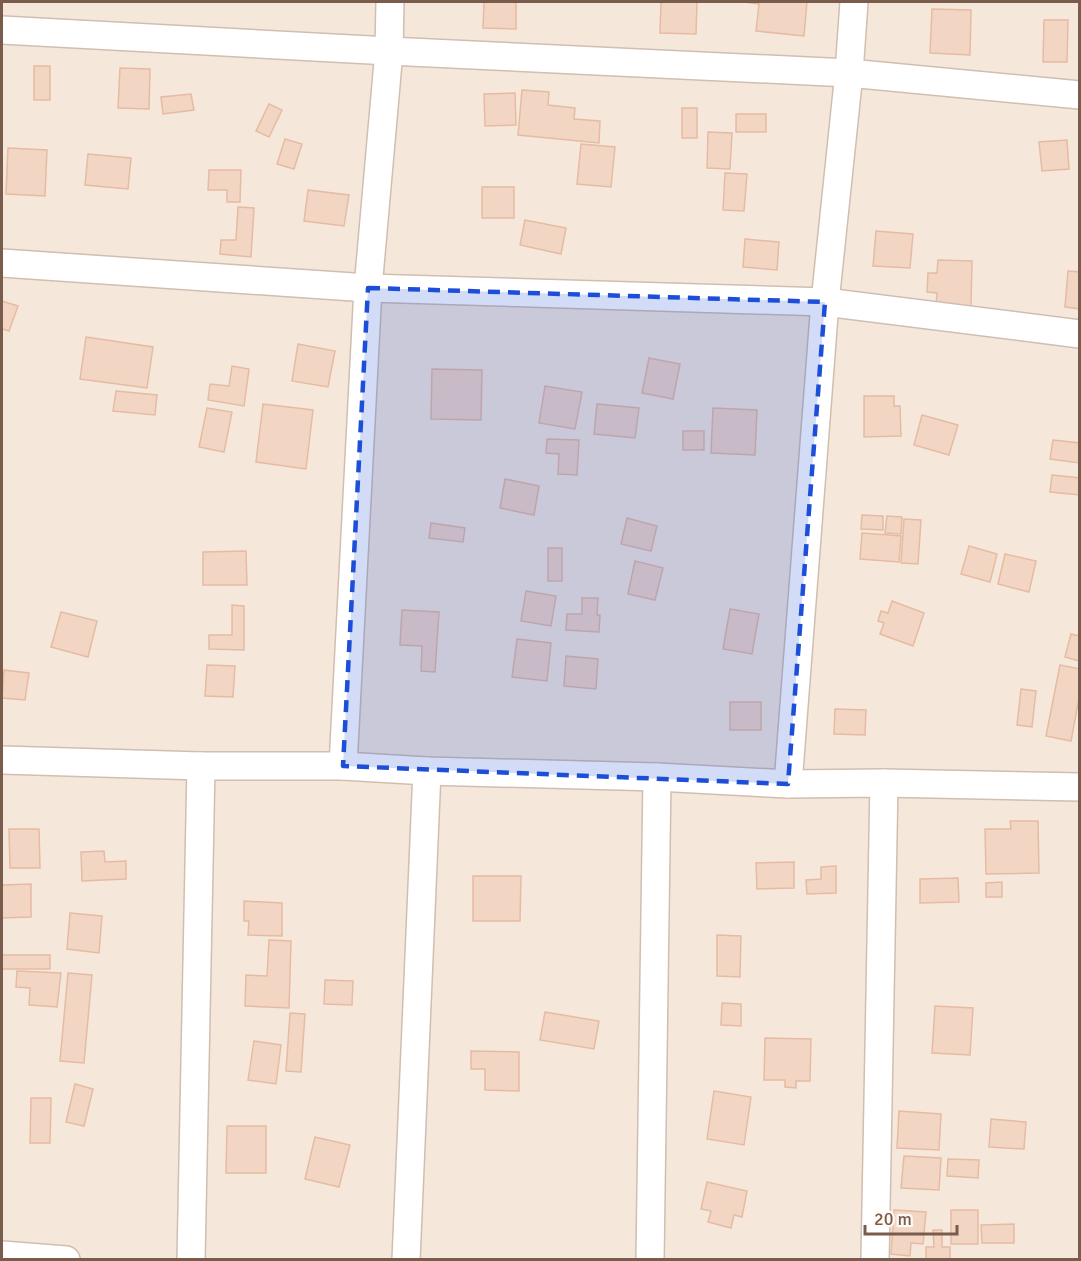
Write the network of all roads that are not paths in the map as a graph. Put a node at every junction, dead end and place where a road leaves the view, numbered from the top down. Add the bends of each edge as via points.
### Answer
1 (390, 2) edge
2 (854, 2) edge
3 (2, 30) edge
4 (389, 51) junction
5 (849, 73) junction
6 (1080, 94) edge
7 (2, 262) edge
8 (368, 288) junction
9 (825, 302) junction
10 (1080, 334) edge
11 (2, 760) edge
12 (201, 766) junction
13 (343, 766) junction
14 (427, 771) junction
15 (657, 777) junction
16 (884, 783) junction
17 (788, 784) junction
18 (1080, 788) edge
19 (2, 1255) edge
20 (66, 1260) edge
21 (191, 1260) edge
22 (406, 1260) edge
23 (650, 1260) edge
24 (875, 1260) edge

1 - 4 street
2 - 5 street
3 - 4 street
4 - 5 street
4 - 8 street
5 - 6 street
5 - 9 street
7 - 8 street
8 - 9 street
8 - 13 street
9 - 10 street
9 - 17 street
11 - 12 street
12 - 13 street
12 - 21 street
13 - 14 street
14 - 15 street
14 - 22 street
15 - 17 street
15 - 23 street
16 - 17 street
16 - 18 street
16 - 24 street
19 - 20 street

